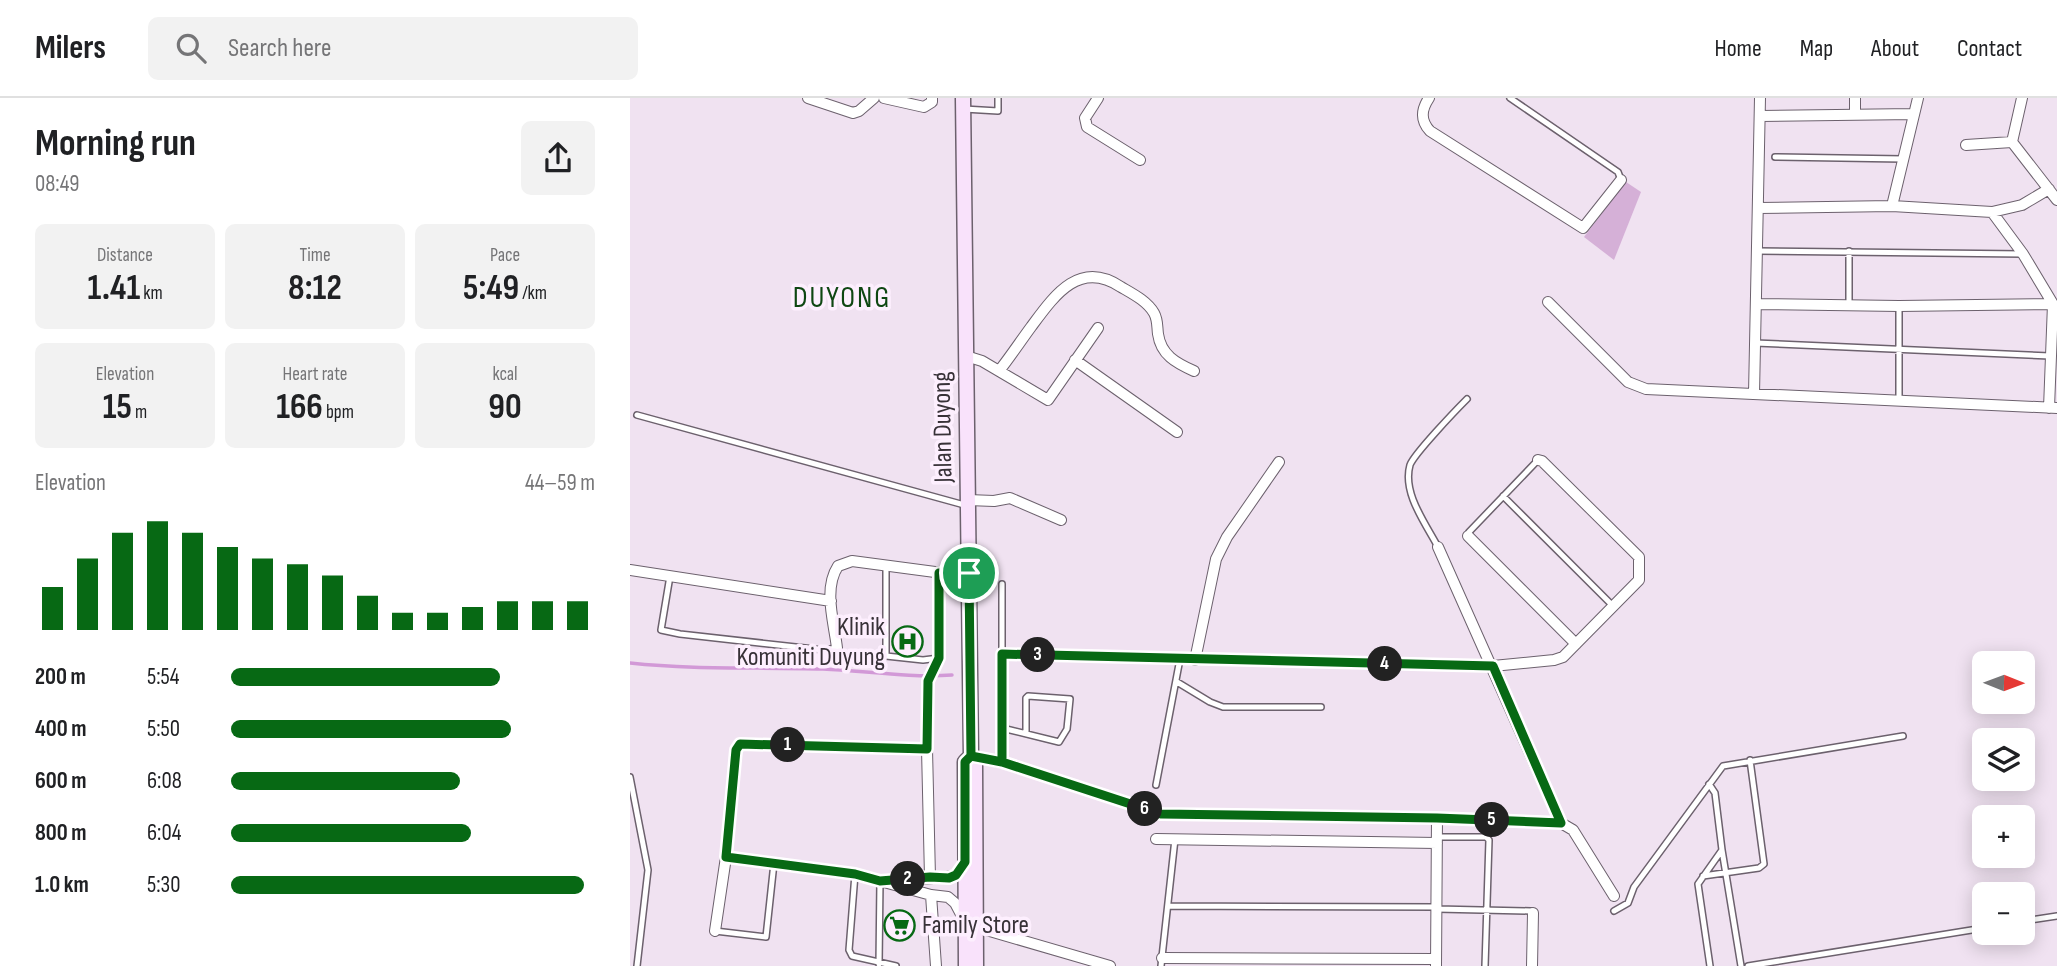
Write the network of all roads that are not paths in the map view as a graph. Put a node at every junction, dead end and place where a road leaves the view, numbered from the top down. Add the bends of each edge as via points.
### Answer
1 (808, 98) edge
2 (874, 98) edge
3 (884, 98) edge
4 (932, 98) edge
5 (998, 98) edge
6 (1098, 98) edge
7 (1429, 98) edge
8 (1510, 98) edge
9 (1760, 98) edge
10 (1855, 98) edge
11 (1918, 98) edge
12 (2022, 98) edge
13 (964, 104) edge
14 (1914, 114) junction
15 (1855, 115) junction
16 (1760, 116) junction
17 (2012, 142) junction
18 (1966, 145) dead end
19 (1775, 157) dead end
20 (1903, 159) junction
21 (1140, 160) dead end
22 (1621, 180) joint
23 (2049, 189) junction
24 (2057, 200) edge
25 (1892, 206) junction
26 (1758, 208) junction
27 (1992, 212) junction
28 (1757, 251) junction
29 (1849, 251) junction
30 (2023, 254) junction
31 (1548, 302) dead end
32 (1756, 304) junction
33 (2053, 304) junction
34 (1849, 305) junction
35 (1899, 306) junction
36 (1098, 327) dead end
37 (1755, 343) junction
38 (1899, 349) junction
39 (966, 356) junction
40 (2050, 356) junction
41 (1075, 360) junction
42 (999, 371) junction
43 (1194, 371) dead end
44 (1754, 394) junction
45 (1467, 398) dead end
46 (1899, 399) junction
47 (2053, 408) edge
48 (637, 415) dead end
49 (1177, 432) dead end
50 (1538, 460) joint
51 (1279, 461) dead end
52 (1503, 496) junction
53 (968, 503) junction
54 (1061, 520) dead end
55 (1468, 536) joint
56 (1438, 547) joint
57 (886, 566) junction
58 (630, 570) edge
59 (939, 573) junction
60 (969, 573) junction
61 (670, 576) junction
62 (1002, 583) dead end
63 (831, 601) junction
64 (1613, 606) junction
65 (1576, 644) junction
66 (837, 648) joint
67 (1002, 654) junction
68 (939, 658) junction
69 (1180, 659) junction
70 (1195, 660) junction
71 (1495, 671) junction
72 (1177, 682) junction
73 (1321, 707) dead end
74 (1002, 729) junction
75 (1026, 733) junction
76 (1903, 736) dead end
77 (927, 749) junction
78 (971, 756) junction
79 (1750, 760) junction
80 (1002, 762) junction
81 (630, 777) edge
82 (1709, 784) junction
83 (1157, 785) dead end
84 (1437, 818) junction
85 (1561, 823) junction
86 (1156, 839) dead end
87 (1175, 839) junction
88 (1437, 840) junction
89 (1722, 850) junction
90 (726, 857) junction
91 (965, 862) junction
92 (775, 863) junction
93 (1726, 873) junction
94 (855, 874) junction
95 (1702, 876) junction
96 (930, 877) junction
97 (880, 881) junction
98 (931, 895) junction
99 (1614, 895) dead end
100 (1168, 906) junction
101 (1437, 908) junction
102 (1487, 911) junction
103 (1614, 911) dead end
104 (1533, 913) joint
105 (2057, 916) edge
106 (2035, 919) edge
107 (971, 925) junction
108 (1972, 930) edge
109 (715, 931) joint
110 (1162, 962) edge
111 (1332, 963) edge
112 (1436, 963) edge
113 (879, 964) junction
114 (637, 966) edge
115 (896, 966) edge
116 (936, 966) edge
117 (966, 966) edge
118 (976, 966) edge
119 (1110, 966) edge
120 (1485, 966) edge
121 (1532, 966) edge
122 (1710, 966) edge
123 (1741, 966) edge
124 (1748, 966) edge

1 - 2 street via 853,113
3 - 4 street via 924,107
5 - 13 lane via 998,111
6 - 21 street via 1085,118 1087,127
7 - 22 street via 1422,110 1430,131 1583,228
8 - 22 lane via 1618,172
9 - 16 street
10 - 15 street
11 - 14 street
12 - 17 street
13 - 39 main road, Jalan Duyong
14 - 15 street
14 - 20 street
15 - 16 street
16 - 26 street
17 - 18 street
17 - 23 street
19 - 20 lane
20 - 25 street
23 - 24 street
23 - 27 street via 2022,205
25 - 26 street
25 - 27 street
26 - 28 street
27 - 30 street
28 - 29 lane
28 - 32 street
29 - 30 lane
29 - 34 lane
30 - 33 street
31 - 44 street via 1628,382 1646,389
32 - 34 street
32 - 37 street
33 - 35 street
33 - 40 street
34 - 35 street
35 - 38 lane
36 - 41 street
37 - 38 lane
37 - 44 street
38 - 40 lane
38 - 46 lane
39 - 42 street
39 - 53 main road, Jalan Duyong
40 - 47 street
41 - 42 street via 1048,400
41 - 49 street
42 - 43 street via 1062,288 1091,277 1113,281 1148,304 1157,319 1165,353
44 - 46 street
45 - 56 lane via 1410,463 1414,503
46 - 47 street
48 - 53 lane
50 - 52 lane
50 - 64 street via 1639,557 1639,580
51 - 70 street via 1216,559
52 - 55 lane
52 - 64 lane
53 - 54 street via 1010,498
53 - 60 main road, Jalan Duyong
55 - 65 street
56 - 71 street
57 - 59 street
57 - 63 street via 852,561 838,566 831,582
57 - 68 lane via 886,656
58 - 61 street
59 - 60 street
59 - 68 street
60 - 78 main road, Jalan Duyong
61 - 63 street
61 - 66 lane via 661,630
62 - 67 lane
63 - 66 street
64 - 65 street
65 - 71 street via 1554,660
67 - 69 street
67 - 74 street
68 - 77 street via 930,676
69 - 70 street
69 - 72 lane
70 - 71 street
71 - 85 street
72 - 73 lane via 1223,707
72 - 83 lane
74 - 75 lane
74 - 80 street
75 - 75 lane via 1028,696 1068,697 1067,729 1059,742
76 - 79 lane
77 - 90 street via 740,744
77 - 96 street
78 - 80 street
78 - 91 main road, Jalan Duyong via 965,762
78 - 107 main road, Jalan Duyong via 975,764
79 - 82 lane via 1723,766
79 - 93 lane via 1764,864
80 - 84 street via 1161,814
81 - 114 lane via 648,870
82 - 89 lane
82 - 103 lane via 1634,887 1628,903
84 - 85 street
84 - 88 street
85 - 99 street via 1573,830
86 - 87 street
87 - 88 street
87 - 100 lane
88 - 101 street
88 - 102 lane via 1488,838
89 - 93 lane
89 - 95 lane
90 - 92 street
90 - 109 street
91 - 96 street via 949,878
91 - 107 main road, Jalan Duyong
92 - 94 street
92 - 109 lane via 765,937
93 - 95 lane
93 - 123 lane
94 - 97 street
94 - 113 lane via 849,950 852,956
95 - 122 lane via 1699,893
96 - 97 street
97 - 98 street
97 - 113 lane
98 - 107 street via 948,897
98 - 116 street
100 - 101 lane
100 - 110 lane
101 - 102 lane
101 - 112 street
102 - 104 lane
102 - 120 lane
104 - 121 street
105 - 106 lane
107 - 117 main road, Jalan Duyong
107 - 118 main road, Jalan Duyong
107 - 119 street
108 - 124 lane
110 - 111 street
111 - 112 street
113 - 115 lane

